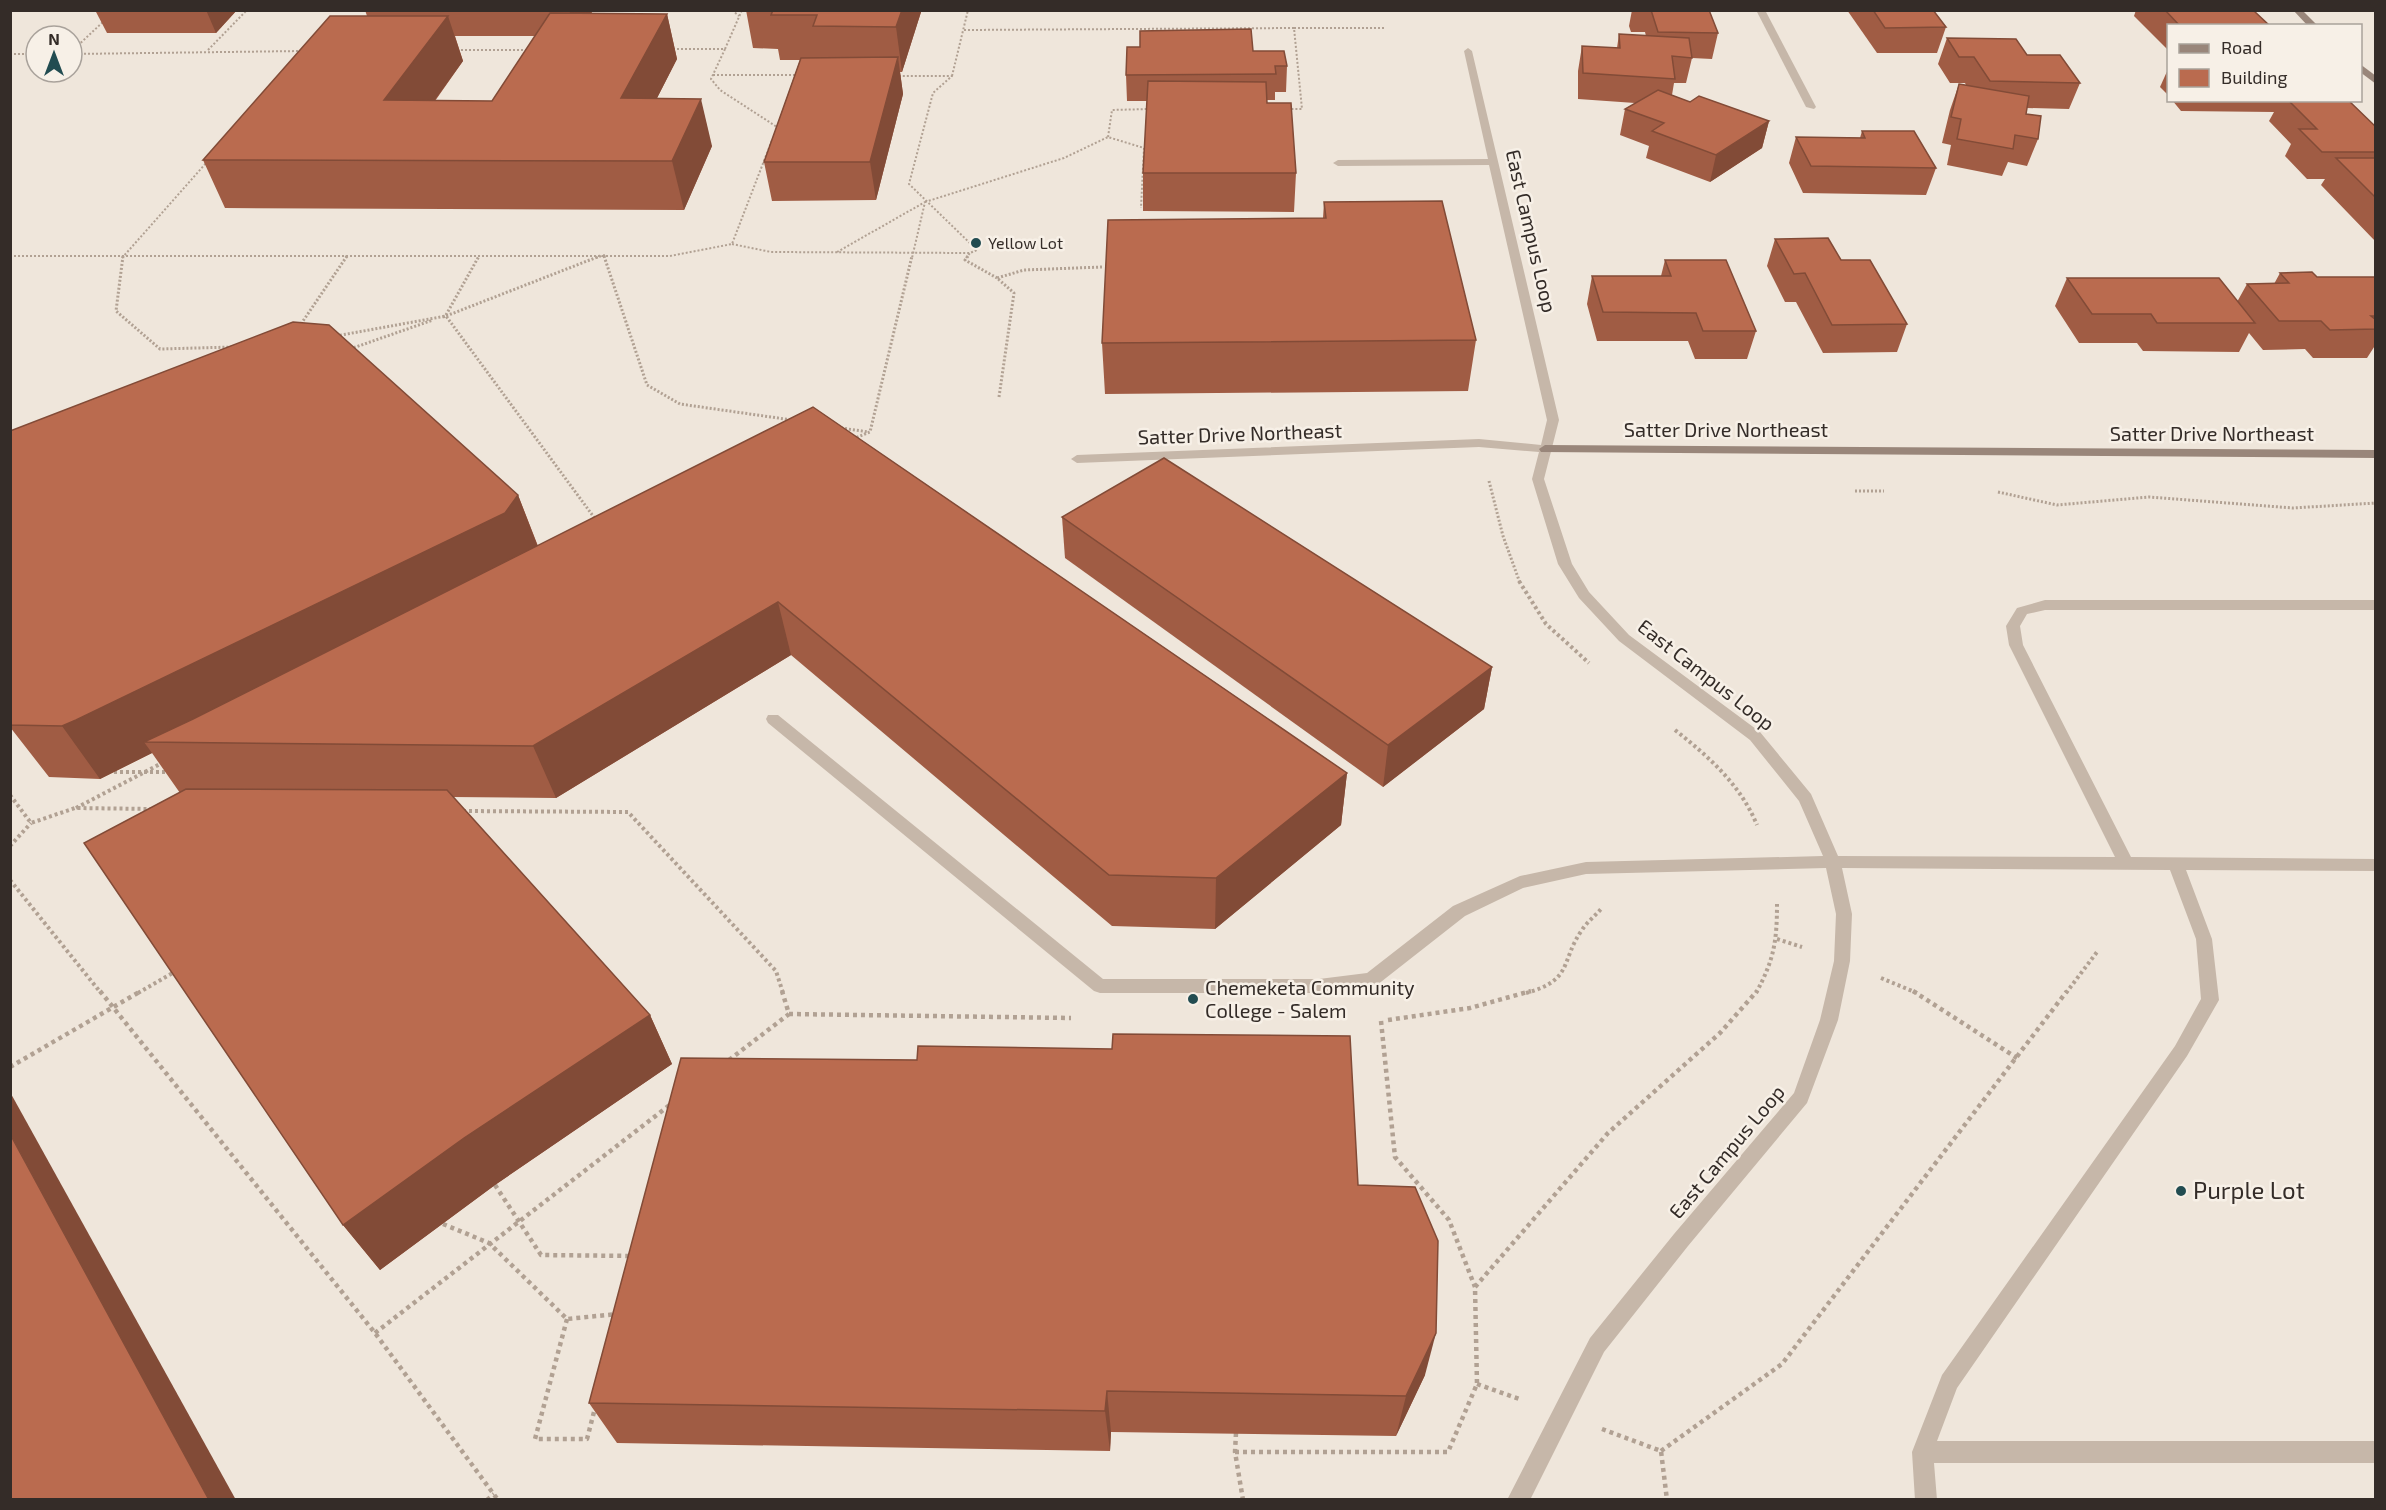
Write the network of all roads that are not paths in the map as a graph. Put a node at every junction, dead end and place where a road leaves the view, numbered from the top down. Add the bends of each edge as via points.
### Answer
1 (1760, 10) edge
2 (2297, 10) edge
3 (2312, 24) edge
4 (1468, 51) dead end
5 (2362, 69) edge
6 (2376, 81) edge
7 (1811, 107) dead end
8 (1494, 162) junction
9 (1338, 164) dead end
10 (1545, 449) junction
11 (2376, 454) edge
12 (1077, 459) dead end
13 (2376, 605) edge
14 (773, 719) dead end
15 (1833, 862) junction
16 (2126, 863) junction
17 (2176, 864) junction
18 (2376, 865) edge
19 (1923, 1452) junction
20 (2376, 1452) edge
21 (1518, 1500) edge
22 (1926, 1500) edge

1 - 7 street
2 - 3 street
4 - 8 street, East Campus Loop
5 - 6 street
8 - 9 street
8 - 10 street, East Campus Loop via 1553,420
10 - 11 street, Satter Drive Northeast
10 - 12 street, Satter Drive Northeast via 1479,443
10 - 15 street, East Campus Loop via 1538,479 1565,564 1584,595 1624,638 1755,736 1806,798
13 - 16 street via 2045,605 2022,610 2013,626 2016,645
14 - 15 street via 1100,986 1319,986 1371,980 1459,911 1520,882 1586,868
15 - 16 street
15 - 21 street, East Campus Loop via 1844,914 1842,961 1829,1020 1801,1097 1597,1345
16 - 17 street
17 - 18 street
17 - 19 street via 2204,939 2210,1000 2181,1051 1949,1382
19 - 20 street
19 - 22 street

